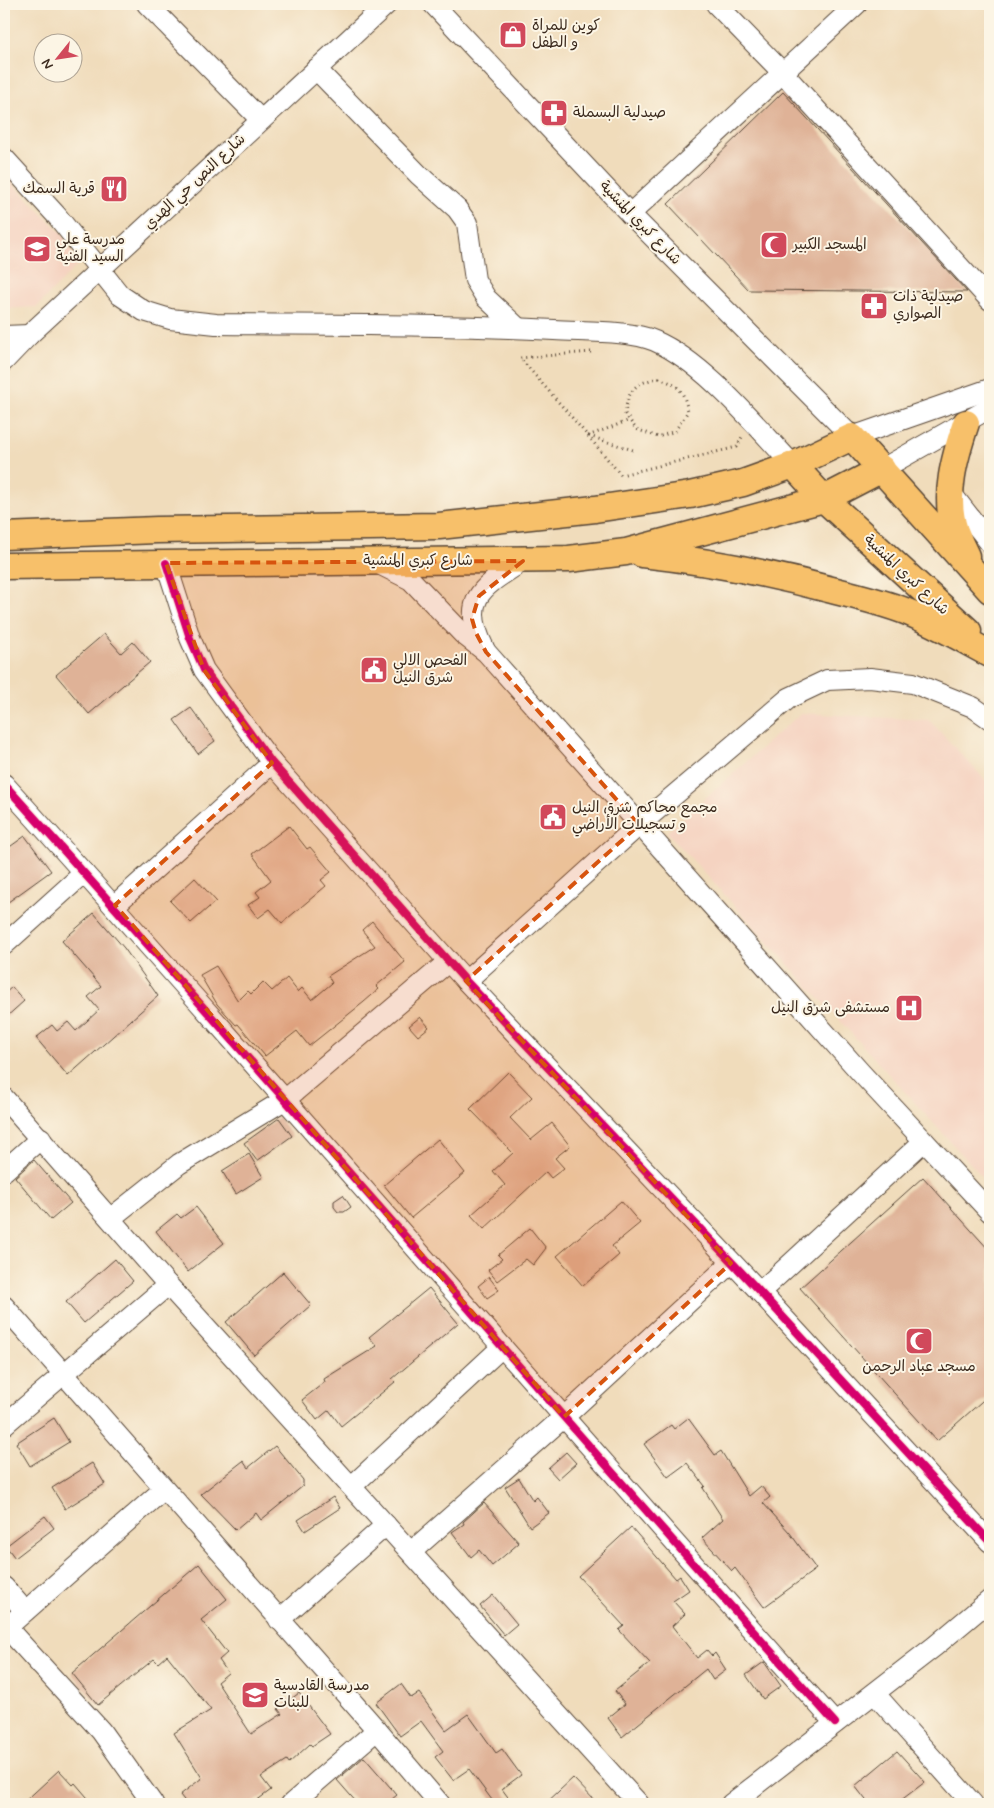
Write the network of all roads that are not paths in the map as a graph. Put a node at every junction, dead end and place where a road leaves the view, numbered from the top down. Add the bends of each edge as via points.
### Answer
1 (146, 4) edge
2 (387, 4) edge
3 (433, 4) edge
4 (716, 4) edge
5 (857, 4) edge
6 (316, 69) junction
7 (782, 72) junction
8 (261, 120) junction
9 (4, 158) edge
10 (630, 214) junction
11 (101, 270) junction
12 (990, 300) edge
13 (518, 328) junction
14 (29, 335) junction
15 (4, 336) edge
16 (4, 361) edge
17 (990, 389) edge
18 (990, 408) edge
19 (966, 423) junction
20 (852, 437) junction
21 (793, 465) junction
22 (882, 469) junction
23 (950, 493) junction
24 (824, 499) junction
25 (4, 536) edge
26 (990, 543) edge
27 (626, 552) junction
28 (523, 561) junction
29 (374, 562) junction
30 (166, 563) junction
31 (4, 566) edge
32 (988, 588) edge
33 (990, 649) edge
34 (486, 652) junction
35 (990, 654) edge
36 (990, 719) edge
37 (272, 763) junction
38 (4, 784) edge
39 (640, 826) junction
40 (84, 873) junction
41 (114, 905) junction
42 (4, 945) edge
43 (449, 961) junction
44 (466, 981) junction
45 (4, 1098) edge
46 (286, 1099) junction
47 (41, 1138) junction
48 (924, 1141) junction
49 (4, 1171) edge
50 (990, 1212) edge
51 (111, 1218) junction
52 (731, 1263) junction
53 (168, 1285) junction
54 (760, 1292) junction
55 (4, 1306) edge
56 (502, 1348) junction
57 (63, 1374) junction
58 (564, 1417) junction
59 (4, 1425) edge
60 (352, 1486) junction
61 (164, 1490) junction
62 (386, 1525) junction
63 (990, 1542) edge
64 (411, 1552) junction
65 (4, 1587) edge
66 (990, 1600) edge
67 (25, 1611) junction
68 (279, 1620) junction
69 (5, 1628) edge
70 (875, 1694) junction
71 (836, 1723) junction
72 (377, 1730) junction
73 (153, 1804) edge
74 (291, 1804) edge
75 (440, 1804) edge
76 (639, 1804) edge
77 (731, 1804) edge
78 (973, 1804) edge

1 - 8 street
2 - 6 street, شارع النص حي الهدي
3 - 10 street, شارع كبري المنشية
4 - 7 street
5 - 7 street
6 - 8 street, شارع النص حي الهدي
6 - 13 street via 420,176 457,209 467,223 475,280 486,298
7 - 10 street
7 - 12 street
8 - 11 street, شارع النص حي الهدي
9 - 11 street
10 - 20 street, شارع كبري المنشية
11 - 13 street via 120,296 144,311 170,319 216,324
11 - 14 street, شارع النص حي الهدي
13 - 21 street via 621,334 654,340 682,356 725,393
14 - 15 street
14 - 16 street, شارع النص حي الهدي
17 - 20 street
18 - 19 street
19 - 22 street
19 - 23 main road via 955,457
20 - 21 main road
20 - 22 main road, شارع كبري المنشية
21 - 24 main road, شارع كبري المنشية
21 - 25 main road via 743,483 690,495 439,526
22 - 24 main road, شارع كبري المنشية
22 - 32 main road, شارع كبري المنشية
23 - 26 street
23 - 32 main road via 954,529 966,557
24 - 27 main road, شارع كبري المنشية
24 - 33 main road, شارع كبري المنشية
27 - 28 main road, شارع كبري المنشية
27 - 35 main road via 702,560 772,574 849,595 904,611
28 - 29 main road, شارع كبري المنشية
28 - 34 street via 485,587 474,606 472,619
29 - 30 main road, شارع كبري المنشية
29 - 34 street via 411,580 463,634
30 - 31 main road, شارع كبري المنشية
30 - 37 street via 204,670
34 - 39 street
36 - 39 street via 973,707 913,684 870,678 827,680 789,698
37 - 41 street
37 - 43 street
38 - 40 street
39 - 44 street
39 - 48 street
40 - 41 street
40 - 42 street
41 - 46 street
43 - 44 street
43 - 46 street
44 - 52 street
45 - 47 street
46 - 51 street via 178,1164
46 - 56 street
47 - 49 street
47 - 51 street
48 - 50 street
48 - 54 street
51 - 53 street
52 - 54 street
52 - 58 street
53 - 57 street
53 - 60 street
54 - 63 street
55 - 57 street
56 - 58 street
56 - 60 street
57 - 59 street
57 - 61 street
58 - 64 street
58 - 71 street
60 - 62 street
61 - 67 street
61 - 68 street
62 - 64 street
62 - 68 street
64 - 76 street
65 - 67 street
66 - 70 street
67 - 69 street
68 - 72 street
69 - 73 street via 101,1732
70 - 71 street
70 - 78 street
71 - 77 street
72 - 74 street
72 - 75 street

